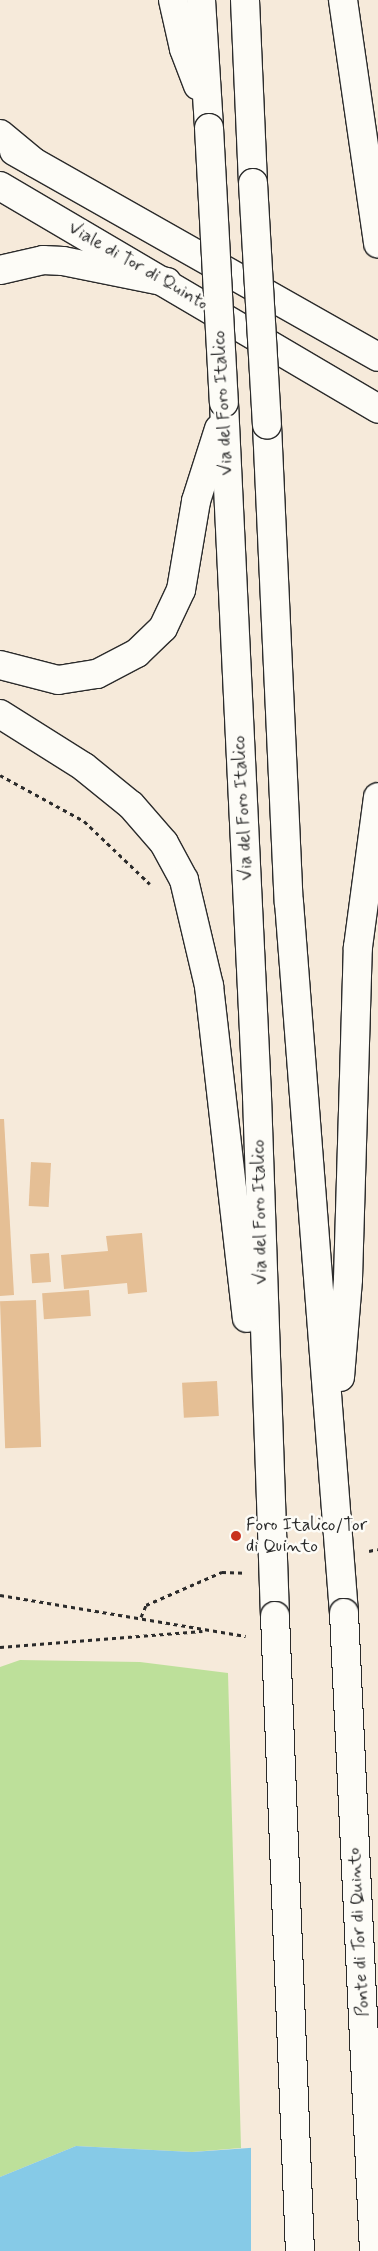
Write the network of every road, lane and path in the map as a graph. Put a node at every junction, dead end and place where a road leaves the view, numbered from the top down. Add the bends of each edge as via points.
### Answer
1 (173, 0) edge
2 (200, 0) edge
3 (245, 0) edge
4 (343, 0) edge
5 (208, 118) junction
6 (0, 134) edge
7 (0, 143) edge
8 (35, 163) junction
9 (0, 186) edge
10 (378, 244) edge
11 (0, 270) edge
12 (167, 282) junction
13 (378, 357) edge
14 (378, 408) edge
15 (224, 410) junction
16 (0, 665) edge
17 (0, 714) edge
18 (0, 775) edge
19 (378, 797) edge
20 (154, 891) dead end
21 (335, 1463) junction
22 (267, 1480) junction
23 (222, 1572) dead end
24 (0, 1595) edge
25 (141, 1617) junction
26 (0, 1647) edge
27 (300, 2251) edge
28 (374, 2251) edge

1 - 5 main road via 184,49
2 - 5 main road, Via del Foro Italico
3 - 21 main road, bridge via 289,902
4 - 10 main road
5 - 15 main road, Via del Foro Italico, bridge
6 - 8 main road
7 - 8 main road
8 - 13 main road
9 - 12 main road, Viale di Tor di Quinto
11 - 12 main road via 42,260 63,260
12 - 14 main road, Viale di Tor di Quinto
15 - 16 main road via 198,494 181,590 163,628 137,653 97,674 58,680
15 - 22 main road, Via del Foro Italico via 257,1096
17 - 22 main road via 84,767 137,812 164,843 190,898 209,986
18 - 20 path via 84,821
19 - 21 main road via 358,947 348,1279
21 - 28 main road, Ponte di Tor di Quinto, bridge
22 - 27 main road, Via del Foro Italico, bridge
23 - 25 path via 146,1604
24 - 25 path
25 - 26 path via 205,1631

